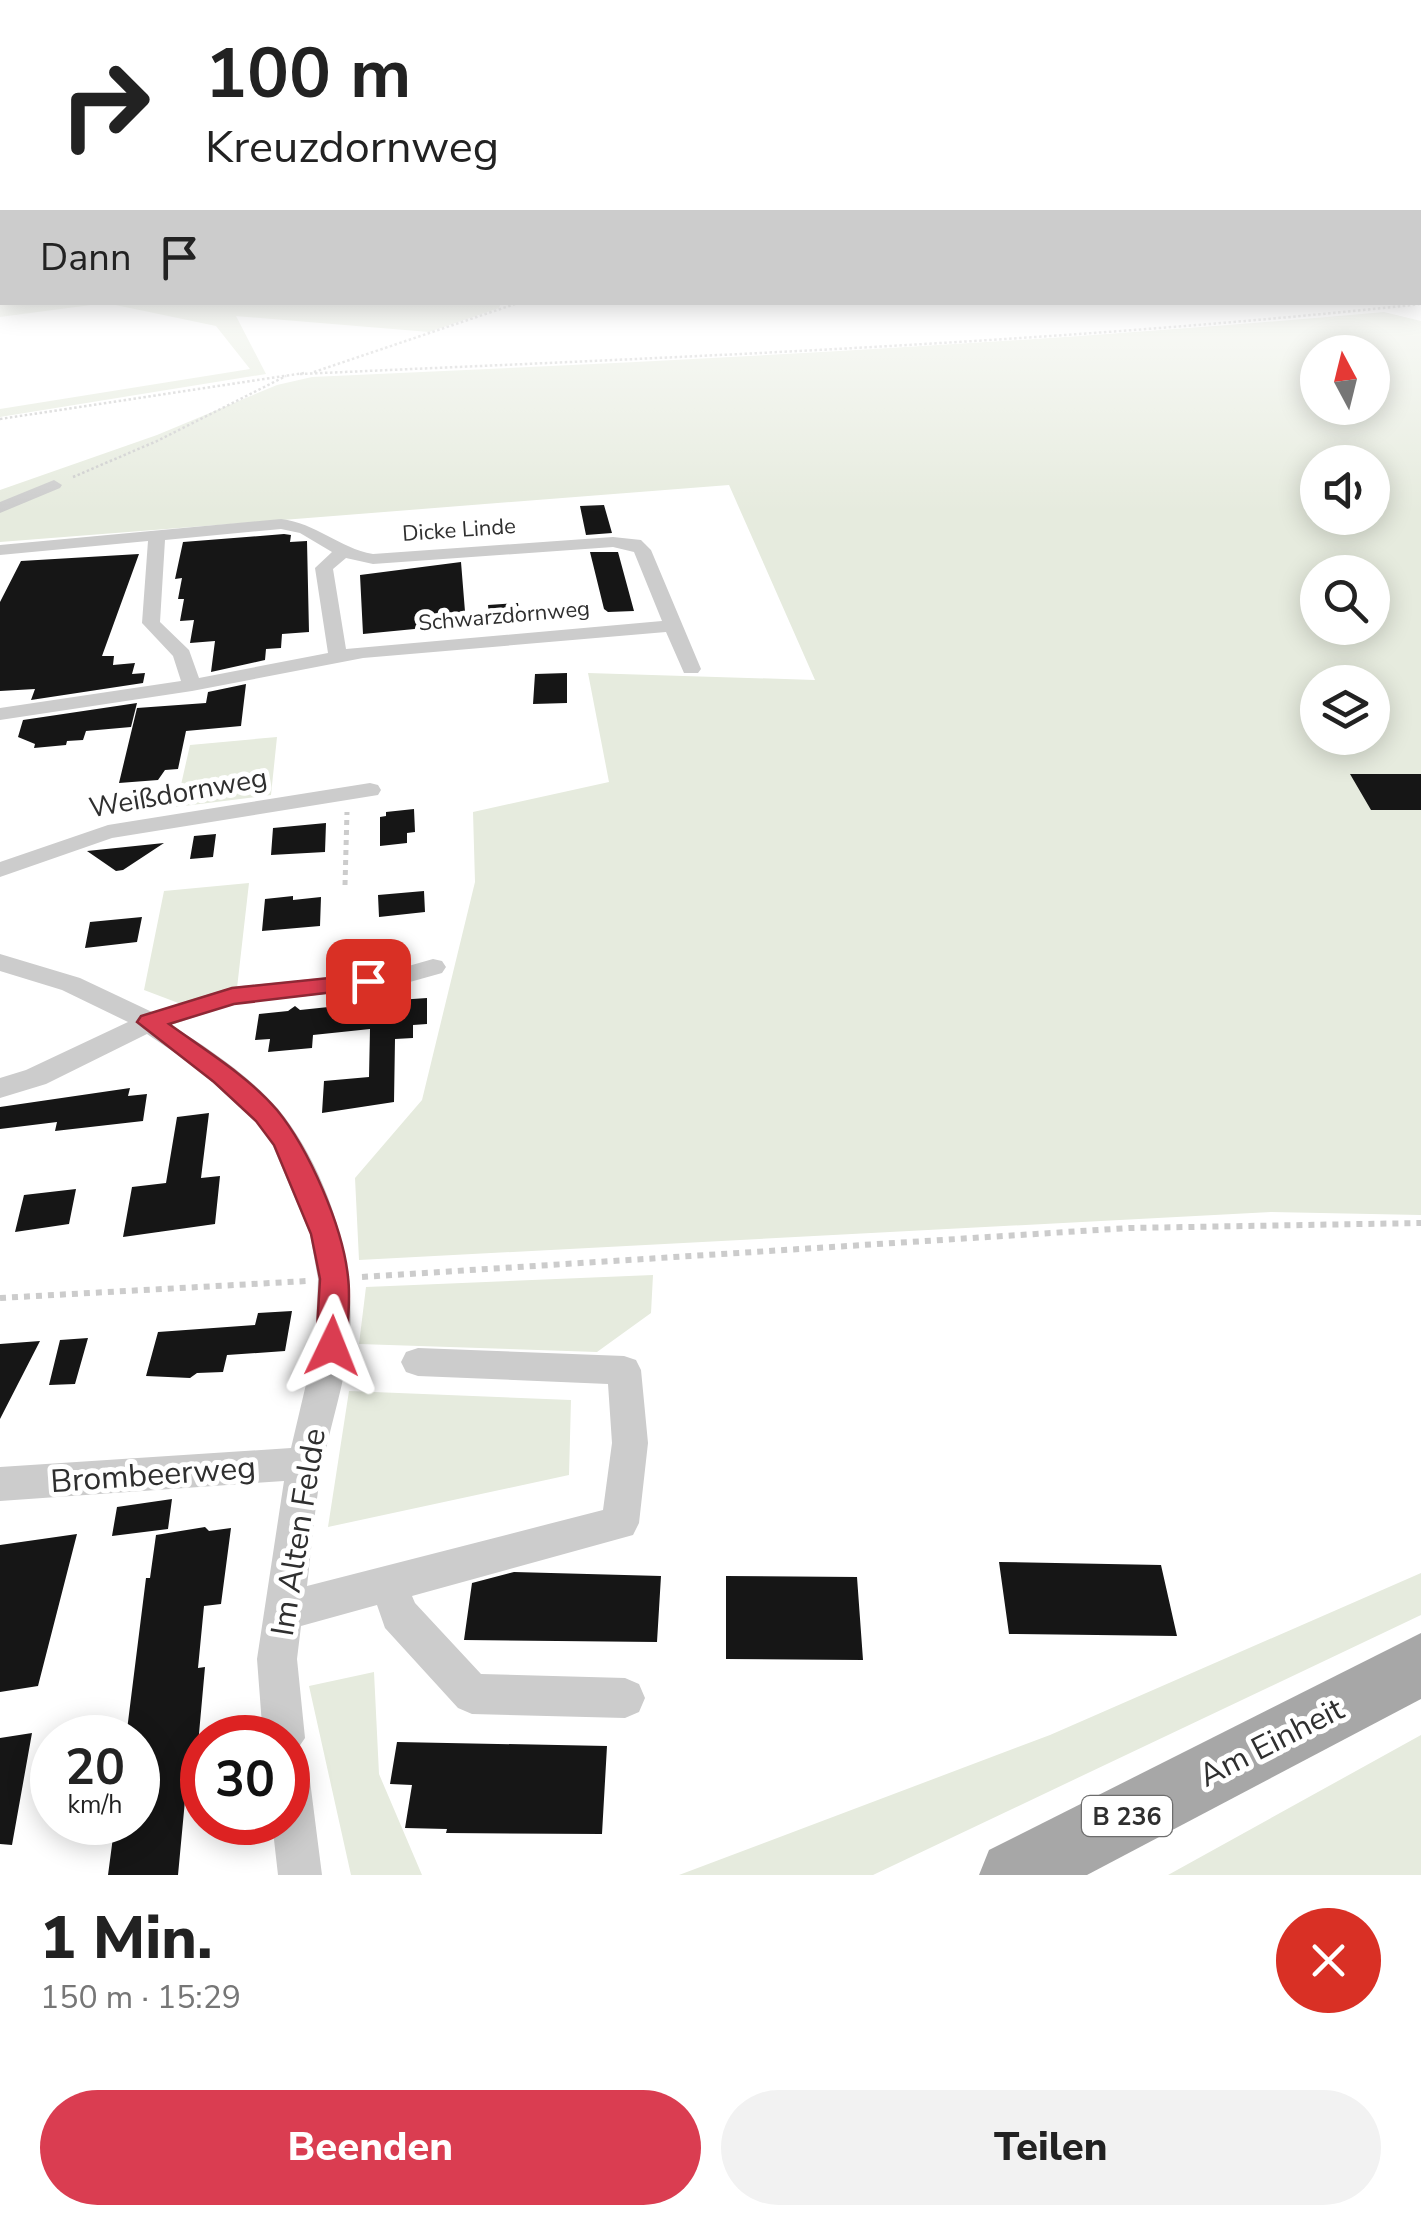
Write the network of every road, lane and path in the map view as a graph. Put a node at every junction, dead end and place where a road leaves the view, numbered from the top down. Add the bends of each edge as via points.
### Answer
1 (411, 336) edge
2 (1041, 336) edge
3 (300, 374) junction
4 (286, 376) junction
5 (0, 420) edge
6 (54, 485) joint
7 (0, 508) edge
8 (157, 533) junction
9 (4, 550) edge
10 (341, 553) junction
11 (0, 566) edge
12 (674, 626) junction
13 (338, 656) junction
14 (691, 670) dead end
15 (192, 685) junction
16 (0, 714) edge
17 (358, 792) joint
18 (0, 870) edge
19 (345, 885) dead end
20 (0, 962) edge
21 (433, 966) dead end
22 (150, 1022) junction
23 (0, 1088) edge
24 (1421, 1223) edge
25 (334, 1279) junction
26 (0, 1298) edge
27 (418, 1362) dead end
28 (305, 1463) junction
29 (0, 1484) edge
30 (388, 1581) junction
31 (285, 1610) junction
32 (1421, 1666) edge
33 (625, 1698) dead end
34 (282, 1715) edge
35 (297, 1845) edge
36 (300, 1875) edge
37 (1014, 1875) edge

1 - 3 path
2 - 3 path
3 - 4 path
4 - 5 path
4 - 6 path
6 - 7 street
8 - 9 street, Dicke Linde
8 - 10 street, Dicke Linde via 293,524
8 - 15 street via 152,623 182,654
9 - 11 street
10 - 12 street, Dicke Linde via 386,559 636,544
10 - 13 street via 324,568
12 - 13 street, Schwarzdornweg
12 - 14 street, Dicke Linde
13 - 15 street, Schwarzdornweg
15 - 16 street, Schwarzdornweg
17 - 18 street, Weißdornweg via 108,832
17 - 19 path
20 - 22 street, Im Alten Felde via 71,984
21 - 22 street via 392,979 232,996
22 - 23 street
22 - 25 street, Im Alten Felde via 266,1114 286,1142 326,1234
24 - 25 path via 1128,1228
25 - 26 path
25 - 28 street, Im Alten Felde via 332,1346
27 - 30 street via 624,1370 630,1443 620,1523
28 - 29 street, Brombeerweg
28 - 31 street, Im Alten Felde
30 - 31 street
30 - 33 street via 399,1615 472,1694
31 - 34 street, Im Alten Felde via 277,1659
32 - 37 main road, Am Einheit / B 236
35 - 36 street

